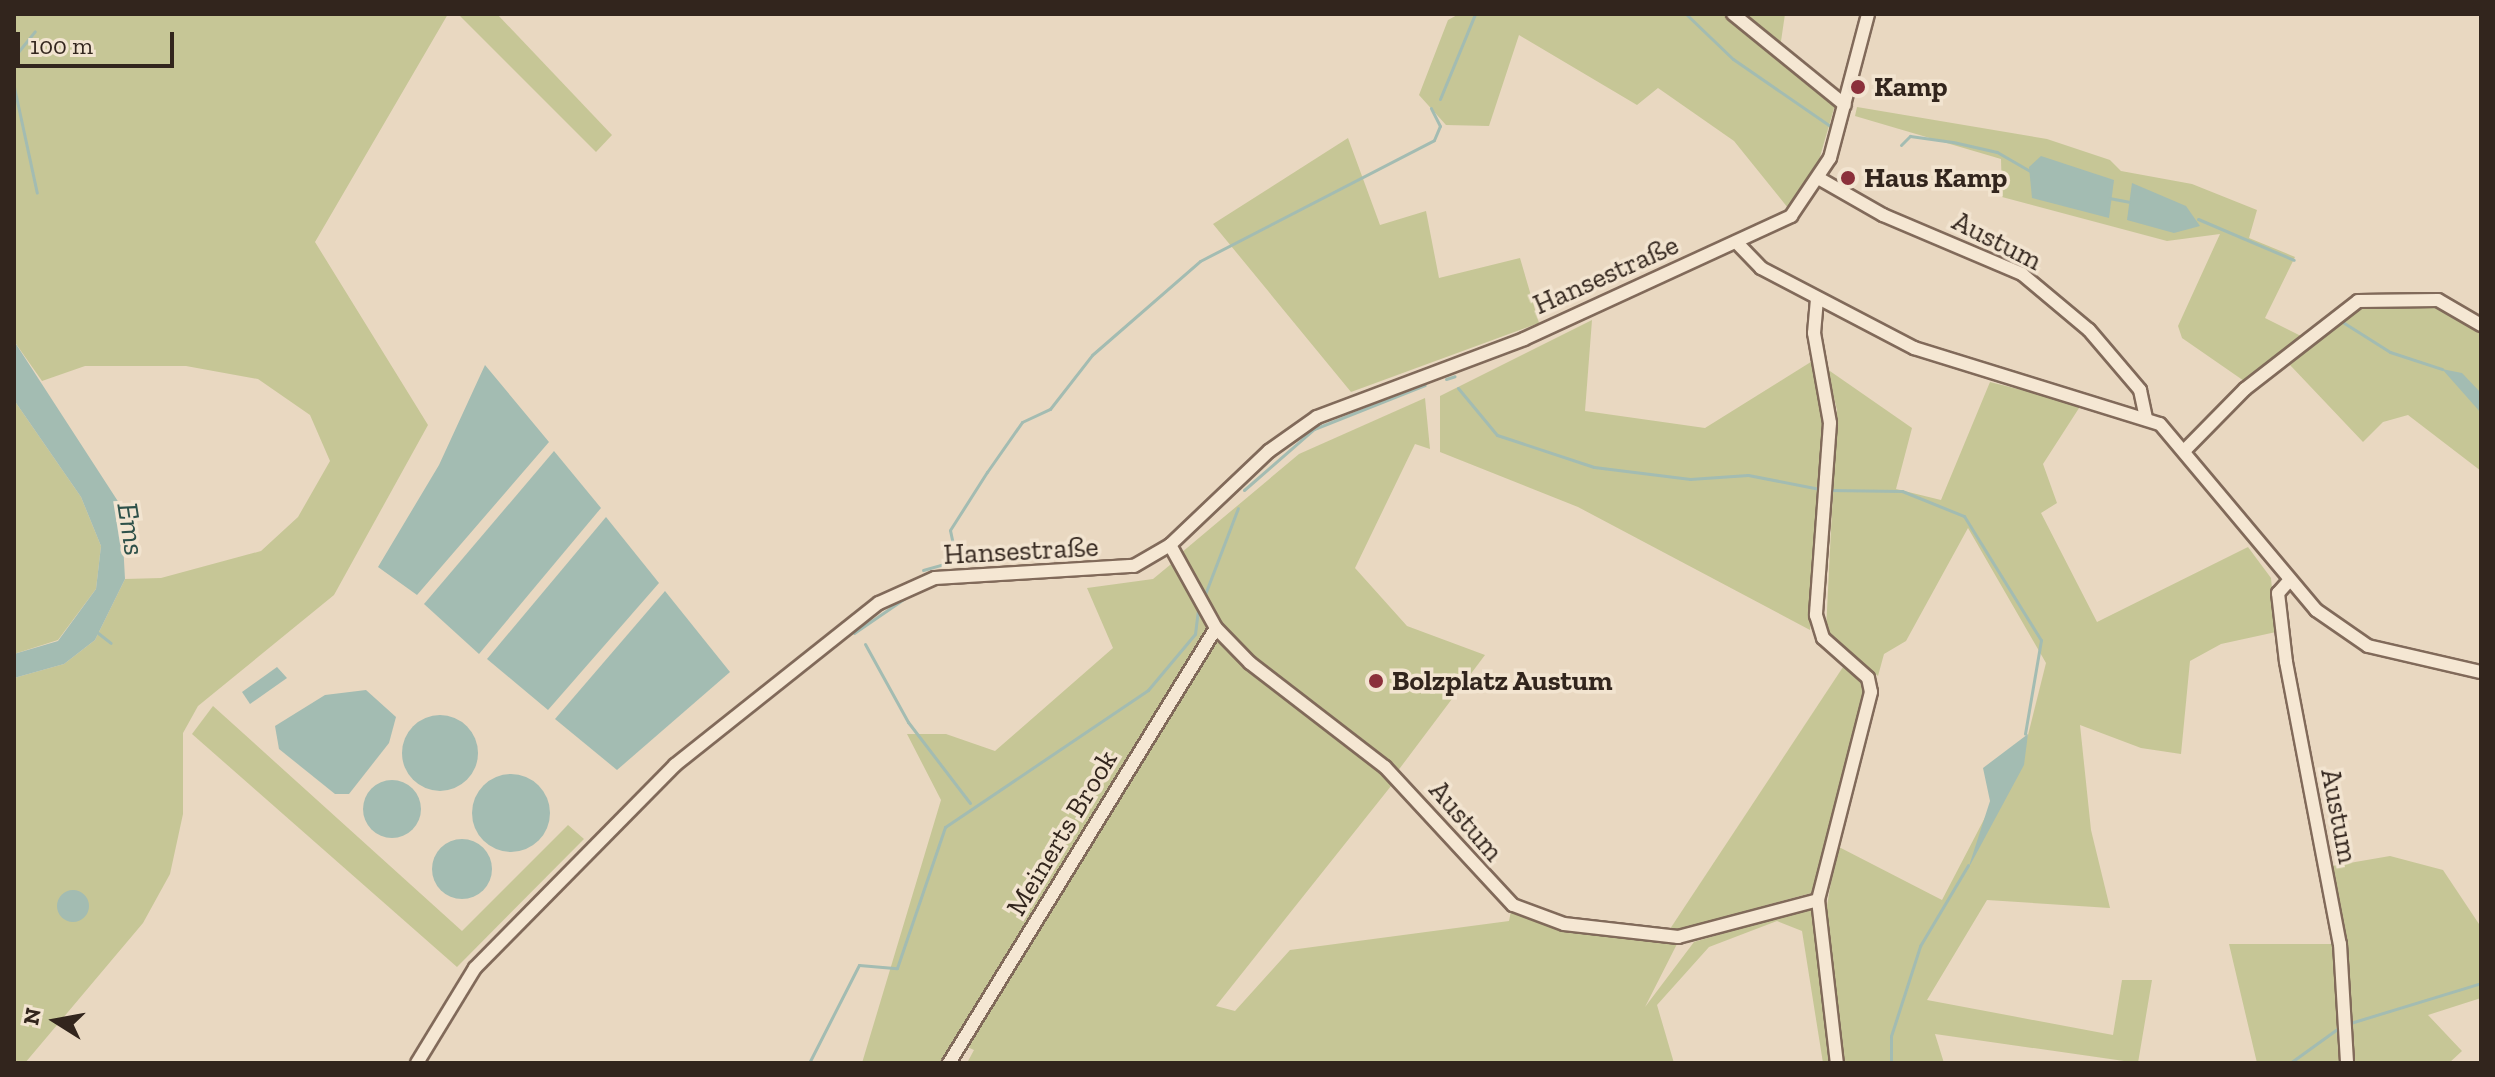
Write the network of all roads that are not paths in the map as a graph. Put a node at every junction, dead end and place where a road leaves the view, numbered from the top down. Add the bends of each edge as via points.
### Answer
1 (1733, 14) edge
2 (1868, 14) edge
3 (1845, 105) junction
4 (1820, 179) junction
5 (1739, 245) junction
6 (1817, 299) junction
7 (2481, 325) edge
8 (2146, 418) junction
9 (2184, 451) junction
10 (1170, 545) junction
11 (2288, 582) junction
12 (1216, 628) junction
13 (2481, 672) edge
14 (1818, 900) junction
15 (417, 1063) edge
16 (949, 1063) edge
17 (1837, 1063) edge
18 (2347, 1063) edge

1 - 3 street
2 - 3 street, Hansestraße
3 - 4 street, Hansestraße
4 - 5 street, Hansestraße via 1791,216
4 - 8 street, Austum via 1883,215 2022,274 2089,330 2140,390
5 - 6 street, Austum via 1752,262
5 - 10 street, Hansestraße via 1317,417 1269,451
6 - 8 street, Austum via 1923,351
6 - 14 street via 1814,333 1830,423 1816,615 1823,638 1868,678 1871,692
7 - 9 street via 2438,300 2358,301 2245,389
8 - 9 street, Austum
9 - 11 street, Austum
10 - 12 street, Austum
10 - 15 street, Hansestraße via 1121,570 935,578 879,603 675,765 475,968
11 - 13 street, Austum via 2368,646
11 - 18 street, Austum via 2278,593 2286,662 2340,944
12 - 14 street, Austum via 1258,670 1385,767 1495,890 1535,915 1678,937
12 - 16 street, Meinerts Brook
14 - 17 street

